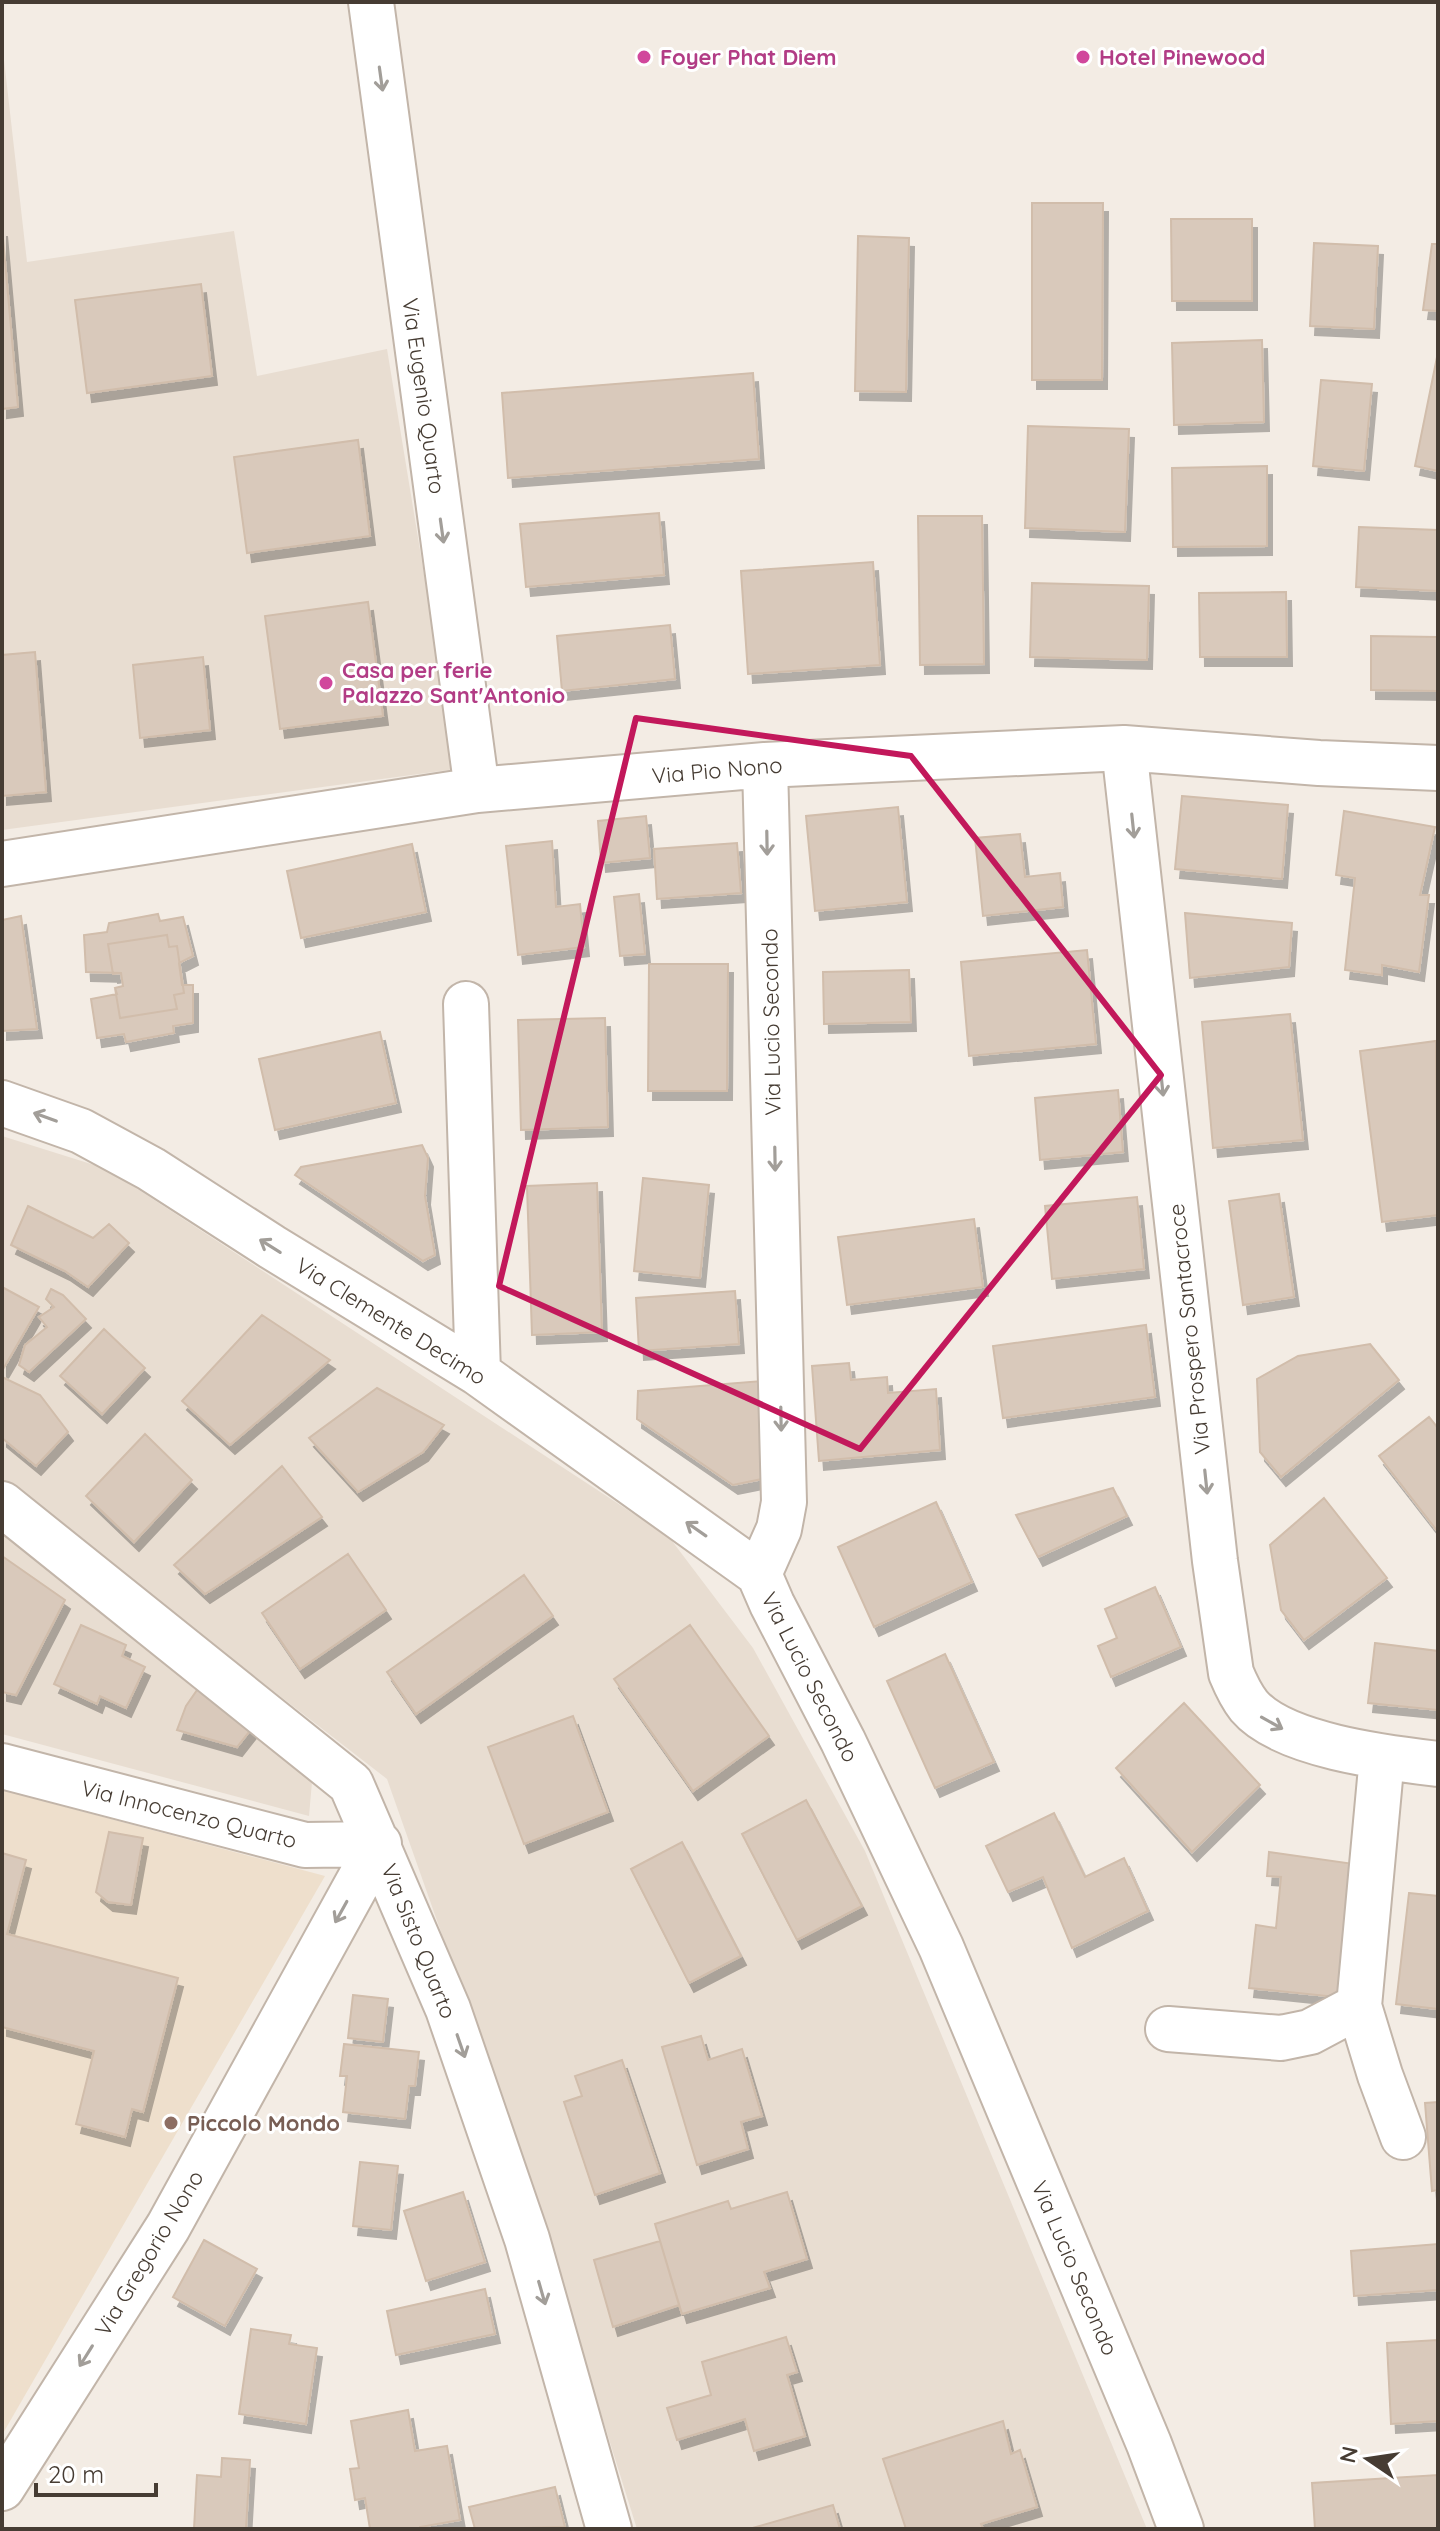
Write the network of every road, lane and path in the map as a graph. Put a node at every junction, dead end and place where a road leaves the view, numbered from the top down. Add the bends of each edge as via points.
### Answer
1 (371, 2) edge
2 (1124, 748) junction
3 (765, 765) junction
4 (1438, 768) edge
5 (477, 790) junction
6 (2, 864) edge
7 (466, 1004) dead end
8 (2, 1103) edge
9 (478, 1373) junction
10 (2, 1504) edge
11 (759, 1574) junction
12 (1382, 1757) junction
13 (1438, 1764) edge
14 (2, 1766) edge
15 (379, 1844) junction
16 (1359, 2006) junction
17 (1168, 2029) dead end
18 (1403, 2137) dead end
19 (2, 2488) edge
20 (609, 2529) edge
21 (1181, 2529) edge

1 -> 5 street, Via Eugenio Quarto
2 - 3 street, Via Pio Nono
2 - 4 street, Via Pio Nono
2 -> 12 street, Via Prospero Santacroce via 1231,1673 1250,1707 1275,1725
3 - 5 street, Via Pio Nono
3 -> 11 street, Via Lucio Secondo via 784,1502 779,1529
5 - 6 street, Via Pio Nono
7 - 9 street
9 -> 8 street, Via Clemente Decimo via 107,1144
11 -> 9 street, Via Clemente Decimo
10 - 15 street, Via Sisto Quarto via 351,1784
11 - 21 street, Via Lucio Secondo via 941,1947
12 - 13 street, Via Prospero Santacroce
12 - 16 street
14 - 15 street, Via Innocenzo Quarto via 305,1845
15 -> 19 street, Via Gregorio Nono via 168,2227
15 -> 20 street, Via Sisto Quarto via 448,2009 527,2239
16 - 17 street via 1310,2032 1281,2038
16 - 18 street

